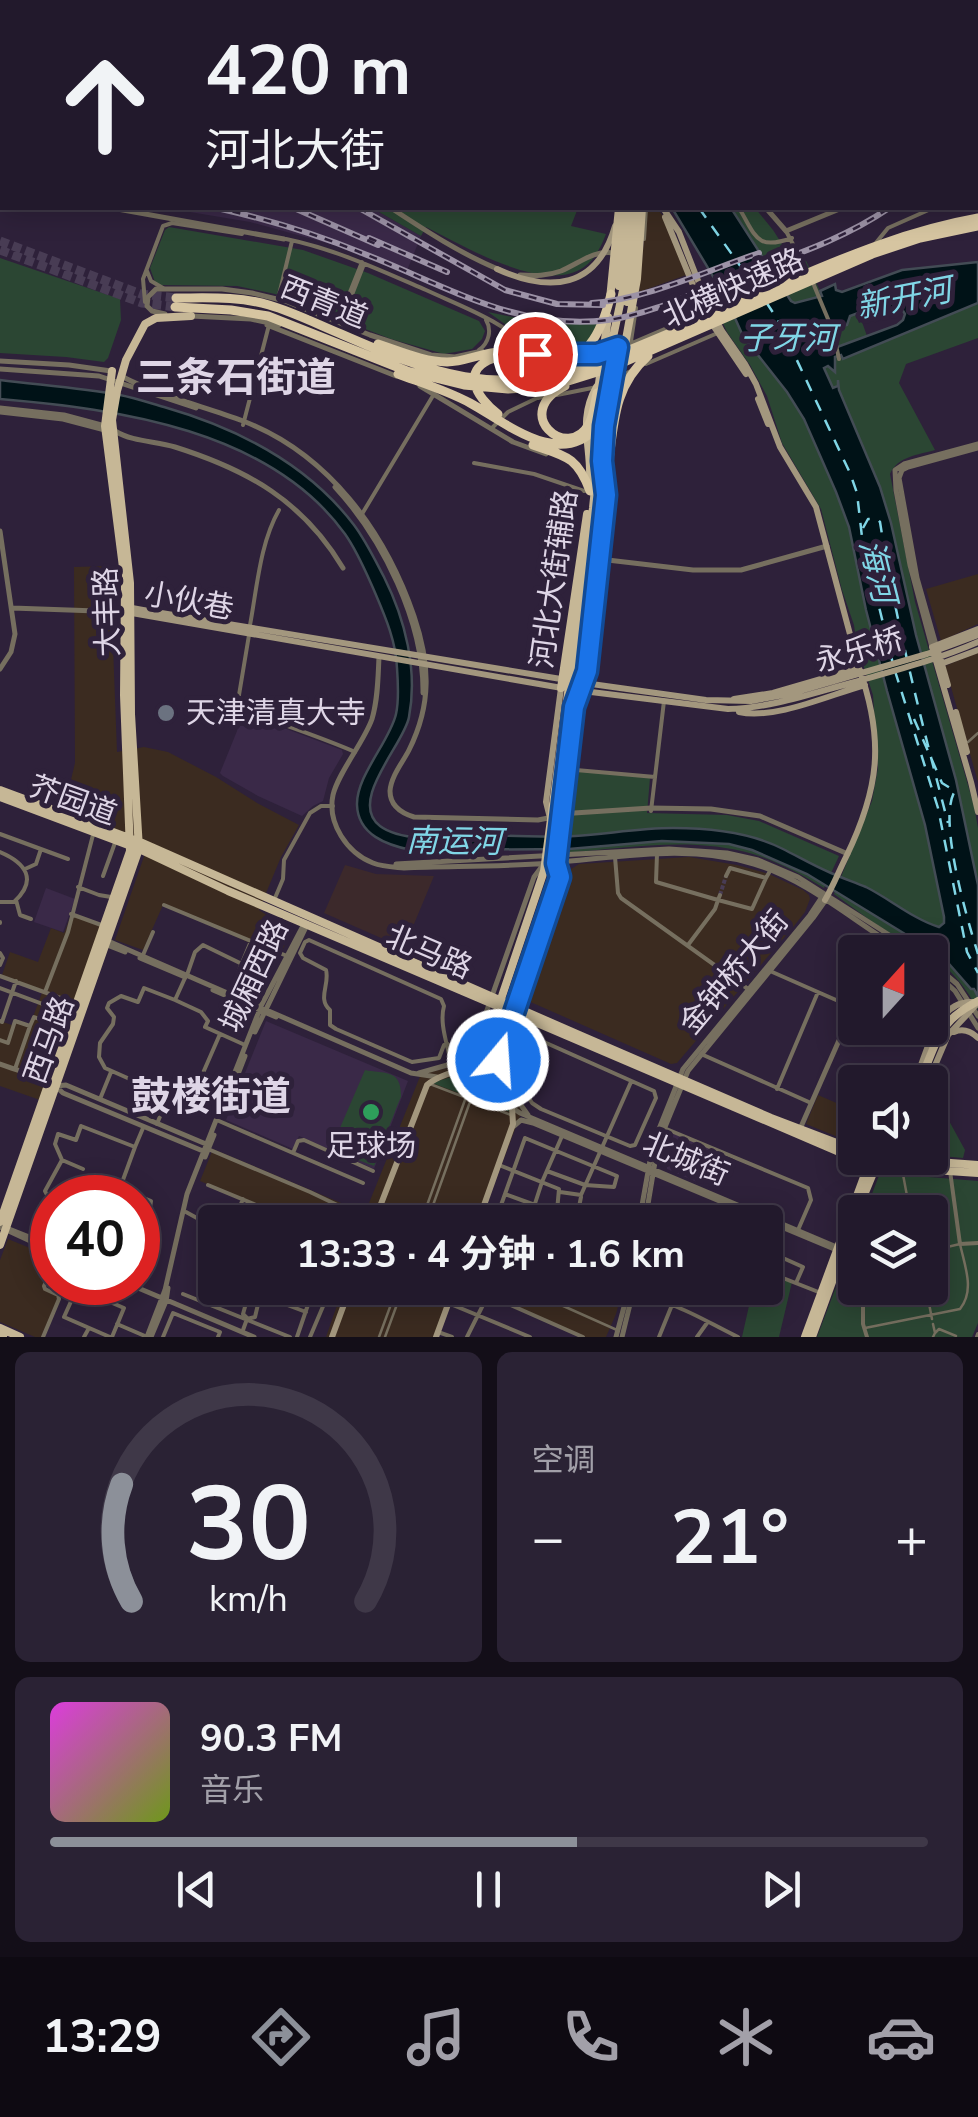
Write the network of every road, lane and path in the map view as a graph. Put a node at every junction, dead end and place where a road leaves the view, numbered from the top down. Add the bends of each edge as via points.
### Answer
1 (124, 210) edge
2 (391, 210) edge
3 (630, 210) edge
4 (631, 210) edge
5 (631, 210) edge
6 (631, 210) edge
7 (631, 210) edge
8 (631, 210) edge
9 (663, 210) edge
10 (740, 210) edge
11 (768, 210) edge
12 (837, 210) edge
13 (928, 210) edge
14 (978, 216) edge
15 (978, 229) edge
16 (786, 231) junction
17 (792, 238) junction
18 (288, 240) junction
19 (363, 263) junction
20 (147, 266) junction
21 (825, 266) junction
22 (497, 269) junction
23 (816, 278) junction
24 (163, 288) junction
25 (611, 294) junction
26 (278, 299) junction
27 (147, 306) junction
28 (631, 308) junction
29 (707, 310) junction
30 (191, 316) junction
31 (483, 316) junction
32 (240, 318) junction
33 (310, 321) junction
34 (337, 325) junction
35 (268, 326) junction
36 (719, 332) junction
37 (311, 334) junction
38 (370, 335) junction
39 (325, 340) junction
40 (621, 346) junction
41 (659, 348) junction
42 (476, 352) junction
43 (535, 354) junction
44 (839, 358) dead end
45 (0, 360) edge
46 (594, 364) junction
47 (0, 369) edge
48 (626, 374) junction
49 (586, 376) junction
50 (116, 377) junction
51 (448, 378) junction
52 (612, 380) junction
53 (432, 390) junction
54 (597, 390) junction
55 (614, 393) junction
56 (538, 398) junction
57 (0, 410) edge
58 (244, 423) junction
59 (492, 428) junction
60 (596, 428) junction
61 (108, 429) junction
62 (561, 443) junction
63 (978, 446) edge
64 (474, 463) dead end
65 (608, 468) joint
66 (594, 484) junction
67 (279, 510) dead end
68 (361, 516) junction
69 (0, 531) edge
70 (826, 547) junction
71 (599, 559) junction
72 (343, 568) dead end
73 (12, 608) junction
74 (130, 611) junction
75 (249, 631) junction
76 (978, 639) edge
77 (934, 646) junction
78 (577, 651) junction
79 (379, 653) junction
80 (424, 660) junction
81 (939, 664) junction
82 (858, 668) junction
83 (0, 669) edge
84 (572, 686) junction
85 (864, 686) junction
86 (664, 701) junction
87 (726, 705) junction
88 (570, 707) junction
89 (978, 733) edge
90 (965, 744) junction
91 (355, 752) junction
92 (576, 770) junction
93 (655, 777) junction
94 (978, 792) edge
95 (0, 794) edge
96 (564, 798) junction
97 (333, 806) junction
98 (651, 810) junction
99 (978, 812) edge
100 (561, 817) junction
101 (546, 821) junction
102 (94, 832) junction
103 (560, 832) junction
104 (0, 834) edge
105 (116, 840) junction
106 (135, 844) junction
107 (41, 850) junction
108 (0, 852) edge
109 (656, 854) junction
110 (615, 855) junction
111 (845, 855) junction
112 (557, 857) junction
113 (545, 858) junction
114 (68, 859) dead end
115 (24, 870) junction
116 (770, 870) junction
117 (103, 876) dead end
118 (726, 876) dead end
119 (766, 878) junction
120 (78, 887) junction
121 (826, 894) junction
122 (719, 897) junction
123 (115, 898) junction
124 (16, 900) junction
125 (0, 902) edge
126 (273, 902) junction
127 (164, 905) dead end
128 (71, 914) junction
129 (31, 919) dead end
130 (307, 921) junction
131 (105, 926) junction
132 (153, 932) dead end
133 (881, 935) edge
134 (251, 941) junction
135 (104, 942) junction
136 (688, 946) junction
137 (0, 953) edge
138 (144, 955) junction
139 (287, 956) junction
140 (242, 964) junction
141 (0, 965) edge
142 (767, 970) junction
143 (0, 976) edge
144 (186, 976) junction
145 (16, 981) junction
146 (948, 983) edge
147 (0, 988) edge
148 (748, 989) junction
149 (44, 992) junction
150 (818, 992) junction
151 (12, 993) junction
152 (230, 993) junction
153 (175, 1000) junction
154 (838, 1000) edge
155 (77, 1004) junction
156 (503, 1005) junction
157 (973, 1005) edge
158 (262, 1009) junction
159 (948, 1013) edge
160 (0, 1021) edge
161 (52, 1024) junction
162 (330, 1025) junction
163 (30, 1026) junction
164 (978, 1028) edge
165 (68, 1030) junction
166 (220, 1034) junction
167 (326, 1035) junction
168 (948, 1036) joint
169 (978, 1038) edge
170 (0, 1040) edge
171 (838, 1042) edge
172 (448, 1044) junction
173 (246, 1046) junction
174 (943, 1046) edge
175 (701, 1054) junction
176 (0, 1064) edge
177 (929, 1065) edge
178 (931, 1065) edge
179 (454, 1068) junction
180 (15, 1069) junction
181 (111, 1072) junction
182 (520, 1072) junction
183 (410, 1073) junction
184 (437, 1077) junction
185 (632, 1080) junction
186 (680, 1082) junction
187 (428, 1083) junction
188 (52, 1084) junction
189 (501, 1084) junction
190 (778, 1089) junction
191 (168, 1096) junction
192 (468, 1098) junction
193 (100, 1100) junction
194 (811, 1103) junction
195 (512, 1107) junction
196 (514, 1116) junction
197 (534, 1119) junction
198 (646, 1120) junction
199 (220, 1121) junction
200 (157, 1124) junction
201 (143, 1126) junction
202 (662, 1127) junction
203 (512, 1129) junction
204 (800, 1129) junction
205 (562, 1136) junction
206 (607, 1137) junction
207 (838, 1144) edge
208 (838, 1145) edge
209 (135, 1147) junction
210 (206, 1148) junction
211 (556, 1150) junction
212 (601, 1150) junction
213 (294, 1153) junction
214 (62, 1160) junction
215 (948, 1164) edge
216 (499, 1165) junction
217 (593, 1166) junction
218 (978, 1166) edge
219 (83, 1169) dead end
220 (513, 1170) junction
221 (651, 1170) junction
222 (373, 1171) dead end
223 (547, 1171) junction
224 (950, 1171) joint
225 (978, 1173) edge
226 (53, 1175) edge
227 (125, 1175) edge
228 (542, 1182) junction
229 (363, 1183) dead end
230 (208, 1185) dead end
231 (585, 1185) junction
232 (560, 1192) junction
233 (504, 1194) junction
234 (581, 1195) junction
235 (243, 1200) junction
236 (241, 1205) edge
237 (256, 1205) edge
238 (338, 1205) edge
239 (381, 1205) edge
240 (430, 1205) edge
241 (484, 1205) edge
242 (500, 1205) edge
243 (532, 1205) edge
244 (535, 1205) edge
245 (559, 1205) edge
246 (579, 1205) edge
247 (645, 1205) edge
248 (727, 1205) edge
249 (186, 1212) junction
250 (198, 1219) edge
251 (2, 1227) edge
252 (783, 1228) edge
253 (798, 1230) junction
254 (30, 1239) edge
255 (978, 1243) edge
256 (960, 1244) junction
257 (0, 1245) edge
258 (948, 1246) edge
259 (838, 1250) edge
260 (838, 1250) edge
261 (838, 1252) edge
262 (838, 1253) edge
263 (783, 1258) edge
264 (783, 1278) edge
265 (796, 1283) junction
266 (821, 1293) junction
267 (183, 1294) dead end
268 (160, 1297) edge
269 (164, 1299) junction
270 (198, 1300) edge
271 (56, 1305) edge
272 (69, 1305) edge
273 (117, 1305) edge
274 (210, 1305) edge
275 (246, 1305) edge
276 (259, 1305) edge
277 (289, 1305) edge
278 (308, 1305) edge
279 (324, 1305) edge
280 (344, 1305) edge
281 (394, 1305) edge
282 (448, 1305) edge
283 (451, 1305) edge
284 (558, 1305) edge
285 (627, 1305) edge
286 (862, 1305) edge
287 (929, 1305) edge
288 (306, 1312) junction
289 (476, 1315) junction
290 (247, 1319) junction
291 (932, 1321) junction
292 (707, 1322) junction
293 (118, 1324) junction
294 (89, 1328) junction
295 (864, 1328) junction
296 (508, 1329) junction
297 (242, 1332) junction
298 (936, 1333) edge
299 (1, 1334) edge
300 (437, 1334) edge
301 (620, 1335) edge
302 (956, 1336) edge
303 (20, 1337) edge
304 (43, 1337) edge
305 (84, 1337) edge
306 (111, 1337) edge
307 (148, 1337) edge
308 (162, 1337) edge
309 (218, 1337) edge
310 (254, 1337) edge
311 (294, 1337) edge
312 (310, 1337) edge
313 (332, 1337) edge
314 (382, 1337) edge
315 (452, 1337) edge
316 (467, 1337) edge
317 (504, 1337) edge
318 (530, 1337) edge
319 (583, 1337) edge
320 (660, 1337) edge
321 (697, 1337) edge
322 (738, 1337) edge
323 (809, 1337) edge
324 (868, 1337) edge

1 - 18 street
2 - 22 street
3 - 22 main road via 605,251 580,275 536,283
4 - 40 main road
5 - 25 main road
6 - 28 main road
7 - 40 main road via 620,278
8 - 40 street
9 - 29 main road
10 - 17 street via 765,244
11 - 16 street
12 - 16 street
13 - 23 street via 888,228 869,252
14 - 21 highway
14 - 21 highway via 890,235
15 - 23 highway, 北横快速路 via 898,244
16 - 17 street
17 - 23 street
18 - 19 street
18 - 20 street via 166,224
18 - 26 street
19 - 31 street
19 - 34 street
20 - 24 street via 151,281
20 - 27 street
21 - 46 highway
22 - 28 street via 544,276 592,255 616,254 631,268
23 - 41 highway, 北横快速路
23 - 44 street
24 - 26 street
24 - 27 street via 151,293
25 - 34 highway via 598,336 587,348 548,362 498,352 430,360
25 - 54 main road
26 - 34 street
27 - 30 street via 155,313
28 - 40 main road
29 - 36 main road
29 - 40 street
30 - 32 street
30 - 50 main road, 大丰路 via 149,320
31 - 42 street via 488,336
31 - 43 street
32 - 35 street
32 - 37 street
33 - 34 highway, 西青道
33 - 37 highway, 西青道 via 233,298 176,302 268,316
33 - 38 street
34 - 38 street
34 - 51 highway, 西青道
35 - 53 street
35 - 58 street
36 - 48 street
36 - 70 main road via 756,384 780,447 816,507
37 - 39 highway, 西青道
38 - 42 street via 442,357
39 - 51 highway, 西青道 via 407,371
39 - 53 highway
40 - 43 street via 597,354
40 - 48 street
40 - 52 main road, 河北大街辅路
40 - 54 main road, 河北大街辅路
40 - 55 main road
41 - 49 highway, 北横快速路
41 - 65 highway via 622,388
42 - 43 street
43 - 56 street
45 - 50 street via 88,366
46 - 51 highway via 527,380
46 - 62 highway via 548,366 498,357 476,372 475,390 490,408 535,436
47 - 50 street
48 - 52 street
48 - 66 street via 609,476
49 - 51 highway, 北横快速路 via 508,389
49 - 54 highway via 547,398 547,428 563,438 582,433
50 - 58 street
50 - 61 main road, 大丰路
52 - 54 street
52 - 66 main road, 河北大街辅路
53 - 59 street
53 - 62 highway via 464,400 522,435
53 - 66 highway via 569,458
53 - 68 street
54 - 56 street
54 - 60 main road
54 - 66 main road, 河北大街辅路 via 586,416
55 - 60 highway
55 - 78 main road
56 - 59 street
57 - 61 street
58 - 68 street via 312,466
59 - 66 street via 566,462
60 - 62 highway
60 - 66 main road
61 - 72 street via 193,453 267,487 305,517
61 - 74 main road, 大丰路
63 - 77 street via 898,471
64 - 66 street via 584,492
65 - 66 main road
66 - 71 main road, 河北大街辅路 via 606,495
66 - 78 main road
66 - 84 main road, 河北大街辅路
67 - 75 street
68 - 80 street via 407,597
69 - 73 street
70 - 71 street via 742,570
70 - 82 main road
71 - 84 main road, 河北大街辅路 via 587,671
73 - 74 street
73 - 83 street via 14,644
74 - 75 main road, 小伙巷
74 - 106 main road, 大丰路 via 124,713
75 - 79 main road, 小伙巷
75 - 91 street via 236,707
76 - 77 main road
76 - 81 main road
76 - 87 main road, 永乐桥 via 932,660 786,701
77 - 81 main road
78 - 84 main road
79 - 80 main road, 小伙巷
79 - 91 street via 372,718
80 - 84 main road, 小伙巷
80 - 101 street via 424,704 391,788 395,806 414,817
81 - 90 main road
81 - 99 main road
82 - 85 main road
82 - 87 main road
84 - 86 main road
84 - 87 main road
84 - 88 main road
84 - 88 main road
84 - 92 main road, 河北大街辅路
84 - 101 main road, 河北大街辅路
85 - 87 main road via 771,712 750,714
85 - 111 main road via 874,772 866,813
86 - 87 main road
86 - 93 street
88 - 96 main road
88 - 101 main road
89 - 90 street
90 - 94 main road
91 - 97 street
92 - 93 street
92 - 100 main road, 河北大街辅路
93 - 98 street
95 - 102 main road, 芥园道
95 - 106 main road, 芥园道
96 - 100 main road
96 - 101 street
97 - 113 street via 344,842 384,866
97 - 126 street via 310,814 284,860
98 - 100 street
98 - 111 street via 711,808 760,816
100 - 101 street
100 - 103 main road
101 - 103 main road
101 - 113 main road
102 - 105 main road, 芥园道
102 - 120 street
103 - 112 main road
104 - 107 street
105 - 106 main road, 芥园道
105 - 117 street
106 - 123 main road, 西马路
106 - 126 main road, 北马路
106 - 130 main road, 北马路
106 - 135 main road, 西马路
107 - 114 street
107 - 115 street via 36,864
108 - 115 street
109 - 110 street
109 - 116 street via 708,854
109 - 122 street via 656,882
110 - 112 street
110 - 121 street via 727,852 772,865
110 - 136 street via 621,898
111 - 121 main road
112 - 113 street
112 - 156 main road
113 - 156 main road
115 - 124 street via 26,886
116 - 119 street
116 - 121 street
118 - 119 street via 730,868
119 - 122 street via 752,909
120 - 123 street
120 - 128 street
121 - 133 street
121 - 142 street, 金钟桥大街 via 814,918
122 - 136 street
123 - 131 main road, 西马路
124 - 125 street
124 - 129 street via 20,915
126 - 130 main road, 北马路
127 - 134 street
128 - 131 street
128 - 149 street
130 - 139 street, 城厢西路
130 - 156 main road, 北马路
130 - 158 street, 城厢西路
131 - 135 main road, 西马路
132 - 138 street
134 - 139 street
134 - 140 street
135 - 138 street
135 - 144 street
135 - 155 main road, 西马路
135 - 188 main road, 西马路
136 - 148 street
137 - 141 street
138 - 144 street
139 - 158 street, 城厢西路
140 - 144 street via 204,945
140 - 152 street
142 - 148 street, 金钟桥大街
142 - 150 street
142 - 175 street, 金钟桥大街
143 - 145 street
144 - 152 street
144 - 153 street
144 - 158 street
145 - 149 street
145 - 151 street
146 - 157 street
147 - 151 street
148 - 186 street, 金钟桥大街 via 686,1064
149 - 155 street
150 - 154 street
150 - 190 street
151 - 160 street
151 - 161 street via 56,1010
152 - 158 street
153 - 166 street via 201,1012 205,1027
153 - 181 street via 144,988 138,1002 122,996 109,1003 113,1024 100,1042 99,1058
155 - 165 main road, 西马路
156 - 179 main road via 480,1050
156 - 186 main road, 北马路
156 - 189 main road via 492,1056
157 - 159 main road
157 - 164 street
157 - 168 main road
157 - 177 main road via 946,1030
158 - 167 street
158 - 173 street, 城厢西路
158 - 187 street
158 - 199 street, 城厢西路
161 - 163 street via 34,1017
161 - 165 street
162 - 167 street
162 - 172 street via 412,1062 439,1058
162 - 172 street via 326,970 300,954 309,940 441,999
163 - 170 street via 16,1021 8,1043
163 - 180 street
165 - 188 main road, 西马路
166 - 173 street
166 - 191 street via 196,1089
167 - 183 street
168 - 169 main road via 962,1030
171 - 194 street
172 - 179 street
173 - 210 street, 城厢西路
174 - 178 main road
175 - 186 street, 金钟桥大街
175 - 190 street
176 - 180 street
179 - 183 street
179 - 184 main road
179 - 189 main road via 483,1071
180 - 188 street
181 - 191 street
181 - 193 street
182 - 185 street via 527,1057 537,1061 544,1042
182 - 189 street
182 - 206 street via 518,1080 541,1109
183 - 184 street
184 - 187 main road
185 - 198 street via 654,1091
185 - 206 street
186 - 202 street
186 - 204 main road, 北马路
186 - 208 main road, 北马路
187 - 192 street
187 - 239 main road
188 - 193 street
188 - 201 street
188 - 251 main road, 西马路
189 - 195 main road
189 - 197 street
190 - 194 street
191 - 200 street
192 - 196 street
192 - 240 street
193 - 200 street
194 - 204 street
195 - 196 main road
195 - 197 street, 北城街
196 - 203 main road
197 - 212 street, 北城街
198 - 202 street
198 - 206 street via 635,1145
199 - 210 street, 城厢西路
199 - 213 street
200 - 210 street
201 - 209 street
201 - 210 street
202 - 221 street
202 - 253 street via 808,1188 811,1200
203 - 205 street, 北城街 via 524,1120
203 - 216 main road
204 - 207 main road, 北马路
205 - 211 street
205 - 212 street, 北城街
206 - 212 street
209 - 214 street via 81,1126 76,1140 58,1134 54,1144
209 - 227 street
210 - 238 street
210 - 249 street, 城厢西路
210 - 269 street, 城厢西路 via 187,1194
211 - 217 street
211 - 220 street via 526,1138
211 - 223 street
212 - 217 street
212 - 221 street, 北城街
213 - 222 street via 304,1140
213 - 229 street
214 - 219 street
214 - 226 street
215 - 218 main road
216 - 220 street
216 - 241 main road
217 - 231 street
217 - 231 street via 617,1176 614,1187
220 - 228 street
220 - 233 street
221 - 247 street
221 - 248 street, 北城街
221 - 253 street, 北城街
223 - 228 street
223 - 231 street
224 - 225 main road
224 - 256 street
228 - 232 street
228 - 244 street
230 - 235 street
231 - 234 street
232 - 234 street
232 - 245 street
233 - 242 street
233 - 243 street
234 - 246 street
235 - 236 street
235 - 237 street
249 - 250 street
249 - 269 street, 城厢西路
251 - 254 street
251 - 257 main road, 西马路
252 - 260 street, 北城街
253 - 259 street, 北城街
255 - 256 street
256 - 258 street
256 - 291 street via 970,1291 960,1309
261 - 266 main road
262 - 323 main road
263 - 265 street via 803,1267
264 - 265 street
265 - 266 street
266 - 323 main road
267 - 270 street
268 - 269 street
269 - 297 street
269 - 307 street, 城厢西路
271 - 304 street
272 - 294 street via 64,1317
273 - 293 street via 124,1308
274 - 290 street
275 - 290 street
276 - 290 street
277 - 288 street
278 - 288 street
279 - 312 street
280 - 313 main road
281 - 314 street
282 - 300 main road
283 - 289 street
284 - 301 street
285 - 301 street
286 - 295 street
287 - 291 street
288 - 311 street
289 - 296 street
289 - 316 street
289 - 319 street via 488,1295
290 - 297 street
290 - 311 street
291 - 295 street
291 - 298 street
292 - 320 street via 672,1304
292 - 321 street
292 - 322 street
293 - 306 street
293 - 307 street
294 - 305 street
294 - 306 street
295 - 324 street
296 - 317 street
296 - 318 street
297 - 310 street
298 - 302 street
299 - 303 main road
300 - 315 street
308 - 309 street via 173,1313 220,1332

